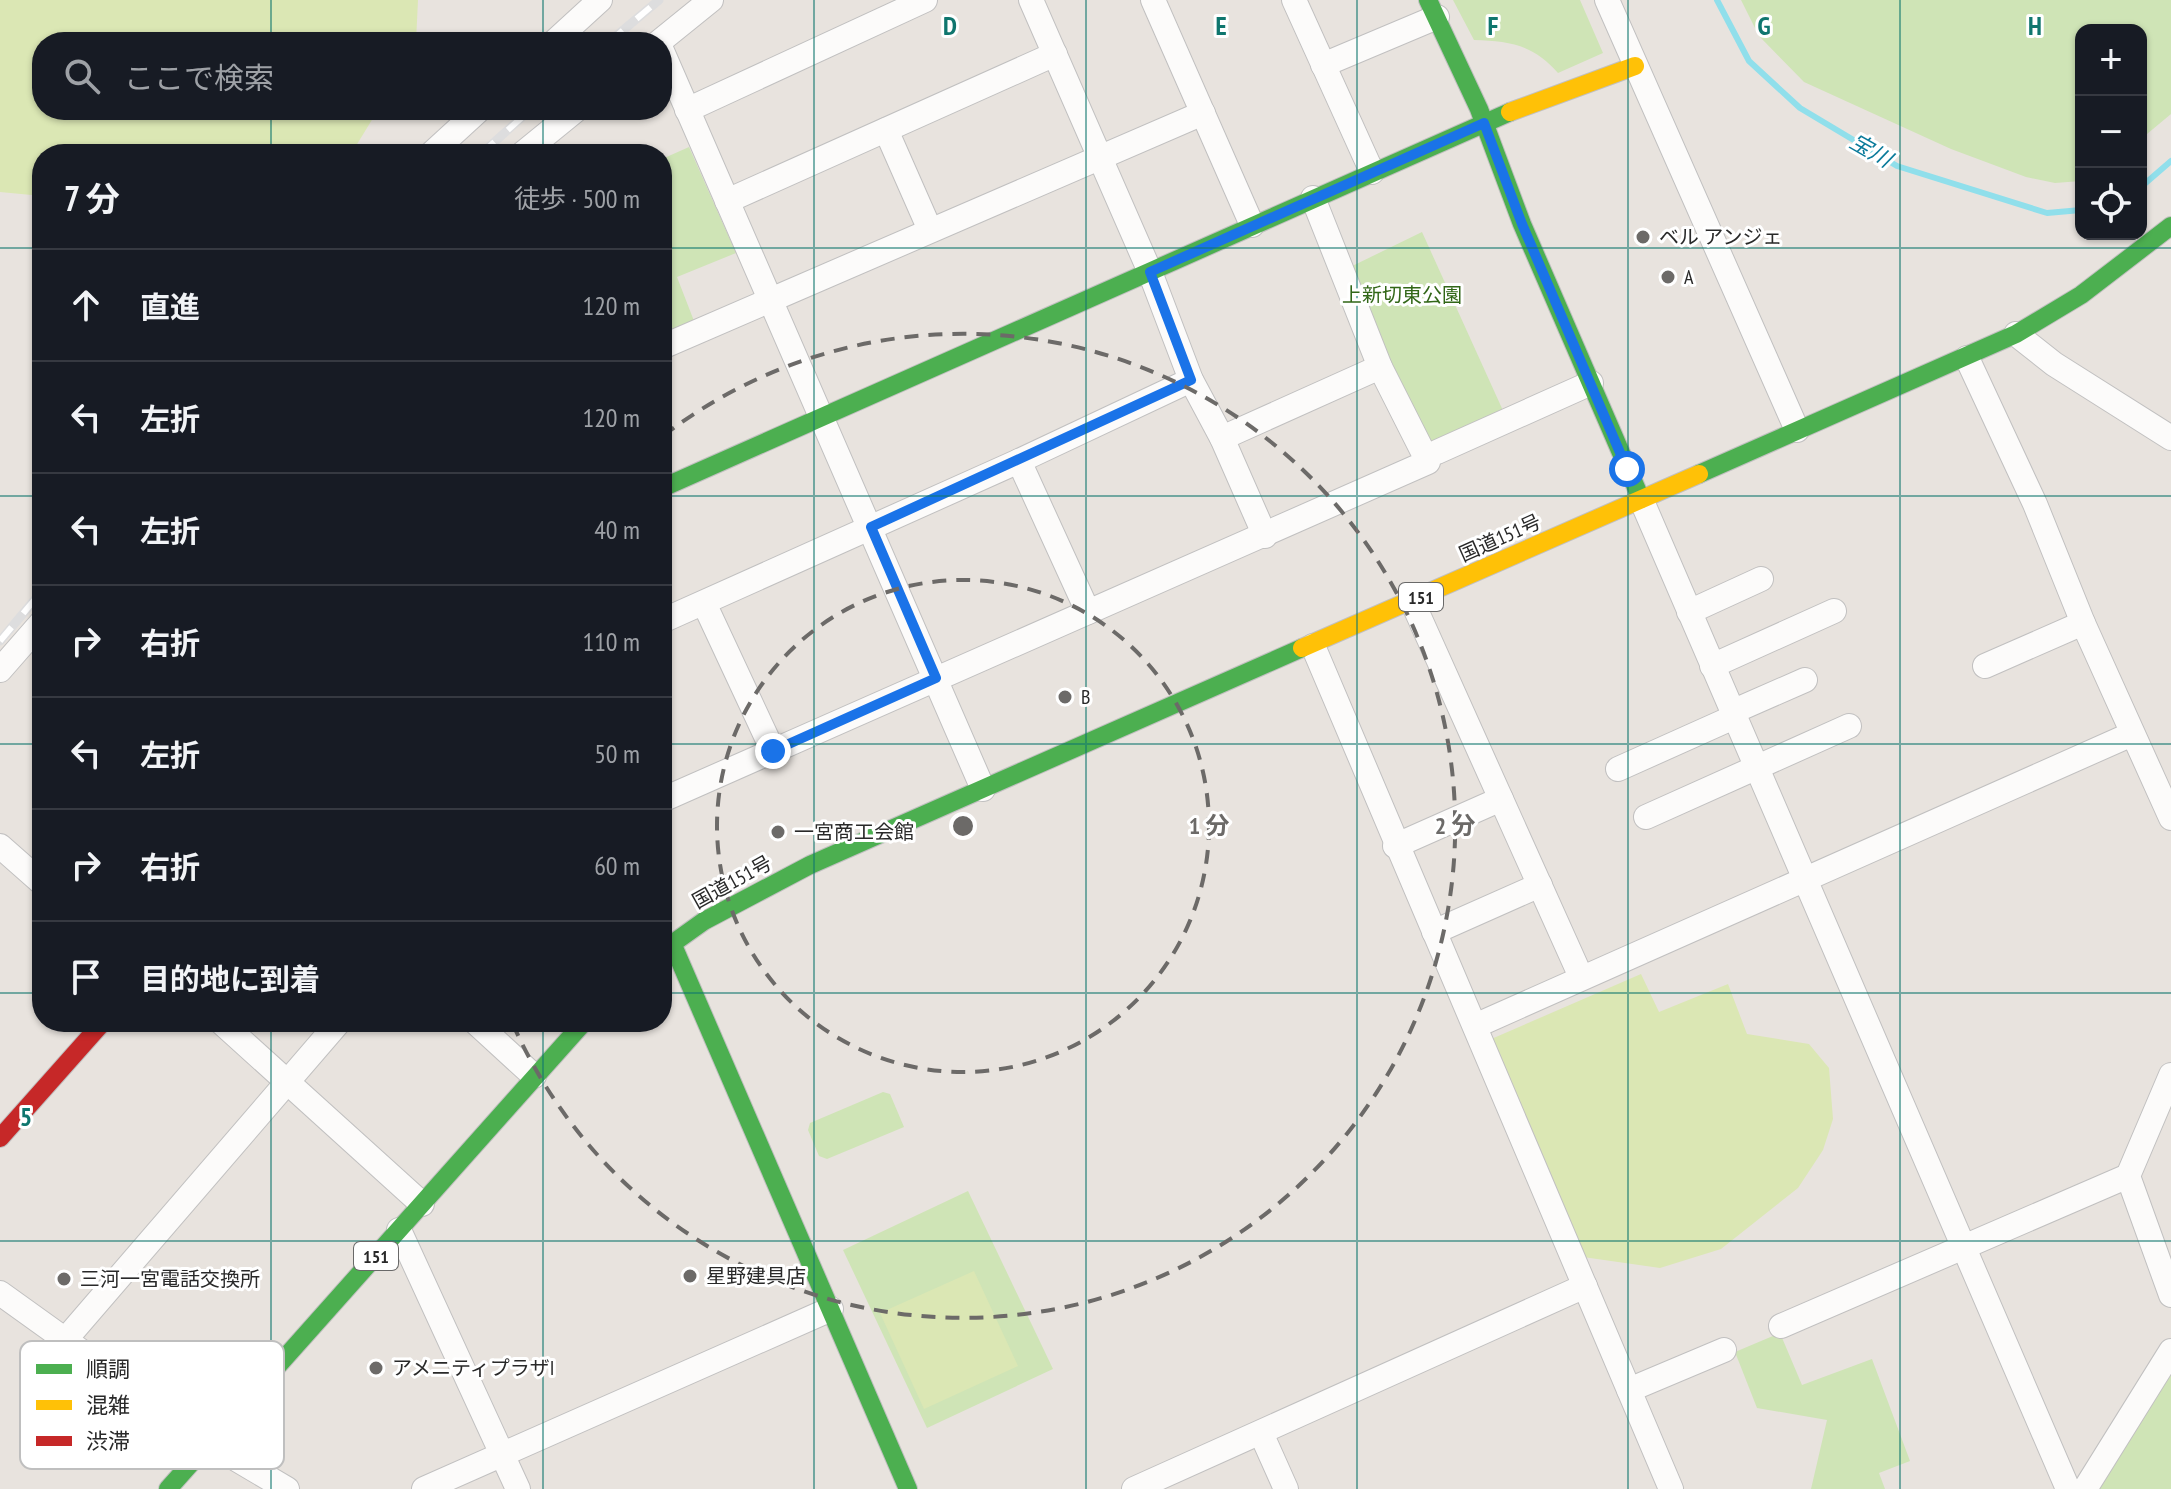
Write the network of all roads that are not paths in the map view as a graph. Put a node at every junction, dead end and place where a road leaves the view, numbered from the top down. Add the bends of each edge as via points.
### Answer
1 (600, 0) edge
2 (711, 0) edge
3 (925, 0) edge
4 (1031, 0) edge
5 (1153, 0) edge
6 (1294, 0) edge
7 (1607, 0) edge
8 (1432, 8) edge
9 (565, 32) edge
10 (671, 32) edge
11 (1055, 54) junction
12 (1323, 65) junction
13 (1635, 66) junction
14 (672, 75) edge
15 (687, 110) junction
16 (1203, 113) junction
17 (468, 120) edge
18 (564, 120) edge
19 (1484, 123) junction
20 (886, 130) junction
21 (442, 144) edge
22 (534, 144) edge
23 (1100, 158) junction
24 (1372, 172) junction
25 (1313, 198) junction
26 (727, 201) junction
27 (1252, 225) junction
28 (2171, 226) edge
29 (930, 230) junction
30 (1150, 272) junction
31 (770, 301) junction
32 (2016, 334) junction
33 (672, 343) edge
34 (1967, 358) junction
35 (1380, 367) junction
36 (1191, 380) junction
37 (1591, 383) junction
38 (823, 418) junction
39 (1797, 430) junction
40 (1222, 438) junction
41 (2171, 438) edge
42 (1437, 452) dead end
43 (1019, 461) junction
44 (672, 484) edge
45 (1641, 499) junction
46 (871, 527) junction
47 (1265, 536) junction
48 (1761, 579) dead end
49 (1412, 601) junction
50 (704, 603) junction
51 (1834, 611) dead end
52 (1088, 612) junction
53 (1689, 612) junction
54 (672, 617) edge
55 (2083, 623) junction
56 (32, 633) edge
57 (23, 643) junction
58 (1313, 646) junction
59 (32, 651) edge
60 (1712, 666) junction
61 (1985, 666) dead end
62 (0, 670) edge
63 (936, 678) junction
64 (1805, 680) dead end
65 (1733, 714) junction
66 (1849, 726) dead end
67 (2132, 734) junction
68 (773, 751) junction
69 (1756, 767) junction
70 (1618, 769) dead end
71 (983, 789) junction
72 (672, 796) edge
73 (1501, 799) junction
74 (1646, 817) dead end
75 (2171, 818) edge
76 (0, 846) edge
77 (1395, 846) junction
78 (32, 874) edge
79 (1806, 880) junction
80 (1540, 885) junction
81 (1434, 932) junction
82 (672, 944) edge
83 (672, 958) edge
84 (1581, 977) junction
85 (1475, 1026) junction
86 (94, 1032) edge
87 (232, 1032) edge
88 (330, 1032) edge
89 (486, 1032) edge
90 (575, 1032) edge
91 (2171, 1075) edge
92 (534, 1076) junction
93 (288, 1081) junction
94 (0, 1138) edge
95 (2128, 1176) junction
96 (422, 1204) junction
97 (399, 1230) junction
98 (1962, 1245) junction
99 (1585, 1286) junction
100 (0, 1293) edge
101 (2171, 1295) edge
102 (831, 1309) junction
103 (1781, 1326) dead end
104 (65, 1340) joint
105 (1724, 1350) dead end
106 (2171, 1351) edge
107 (284, 1359) edge
108 (1629, 1390) junction
109 (1261, 1433) junction
110 (503, 1454) junction
111 (186, 1469) edge
112 (253, 1469) edge
113 (168, 1489) edge
114 (287, 1489) edge
115 (424, 1489) edge
116 (518, 1489) edge
117 (908, 1489) edge
118 (1134, 1489) edge
119 (1286, 1489) edge
120 (1671, 1489) edge
121 (2068, 1489) edge
122 (2085, 1489) edge

1 - 9 street
2 - 10 street
3 - 15 street
4 - 11 street
5 - 16 street
6 - 12 street
7 - 13 street
8 - 12 street
8 - 19 main road
11 - 20 street
11 - 23 street
12 - 24 street
13 - 19 main road
13 - 39 street
14 - 15 street
15 - 26 street
16 - 23 street
16 - 27 street
17 - 21 street
18 - 22 street
19 - 24 main road
19 - 37 main road
20 - 26 street
20 - 29 street
23 - 29 street
23 - 30 street
24 - 25 main road
25 - 27 main road
25 - 35 street
26 - 31 street
27 - 30 main road
28 - 32 main road, 国道151号 / 151 via 2081,295
29 - 31 street
30 - 36 street
30 - 38 main road
31 - 33 street
31 - 38 street
32 - 34 main road, 国道151号 / 151
32 - 41 street
34 - 39 main road, 国道151号 / 151
34 - 55 street
35 - 40 street
35 - 47 street via 1428,462
36 - 40 street
36 - 43 street
37 - 42 street
37 - 45 main road
38 - 44 main road
38 - 46 street
39 - 45 main road, 国道151号 / 151
40 - 47 street
43 - 46 street
43 - 52 street
45 - 49 main road, 国道151号 / 151
45 - 53 street
46 - 50 street
46 - 63 street
47 - 52 street
48 - 53 street
49 - 58 main road, 国道151号 / 151
49 - 73 street
50 - 54 street
50 - 68 street
51 - 60 street
52 - 63 street
53 - 60 street
55 - 61 street
55 - 67 street
56 - 57 street
57 - 59 street
57 - 62 street
58 - 71 main road, 国道151号 / 151
58 - 77 street
60 - 65 street
63 - 68 street
63 - 71 street
64 - 65 street
65 - 69 street
65 - 70 street
66 - 69 street
67 - 75 street
67 - 79 street
68 - 72 street
69 - 74 street
69 - 79 street
71 - 82 main road, 国道151号 / 151 via 750,894
73 - 77 street
73 - 80 street
76 - 78 street
77 - 81 street
79 - 84 street
79 - 98 street
80 - 81 street
80 - 84 street
81 - 85 street
83 - 102 main road
84 - 85 street
85 - 99 street
86 - 94 main road
87 - 93 street
88 - 93 street
89 - 92 street
90 - 92 main road, 151
91 - 95 street
92 - 96 main road, 151
93 - 96 street
93 - 104 street
95 - 98 street
95 - 101 street
96 - 97 main road, 151
97 - 107 main road, 151
97 - 110 street
98 - 103 street
98 - 121 street
99 - 108 street
99 - 109 street
100 - 104 street
102 - 110 street
102 - 117 main road
105 - 108 street
106 - 122 street
108 - 120 street
109 - 118 street
109 - 119 street
110 - 115 street
110 - 116 street
111 - 113 main road, 151
112 - 114 street

